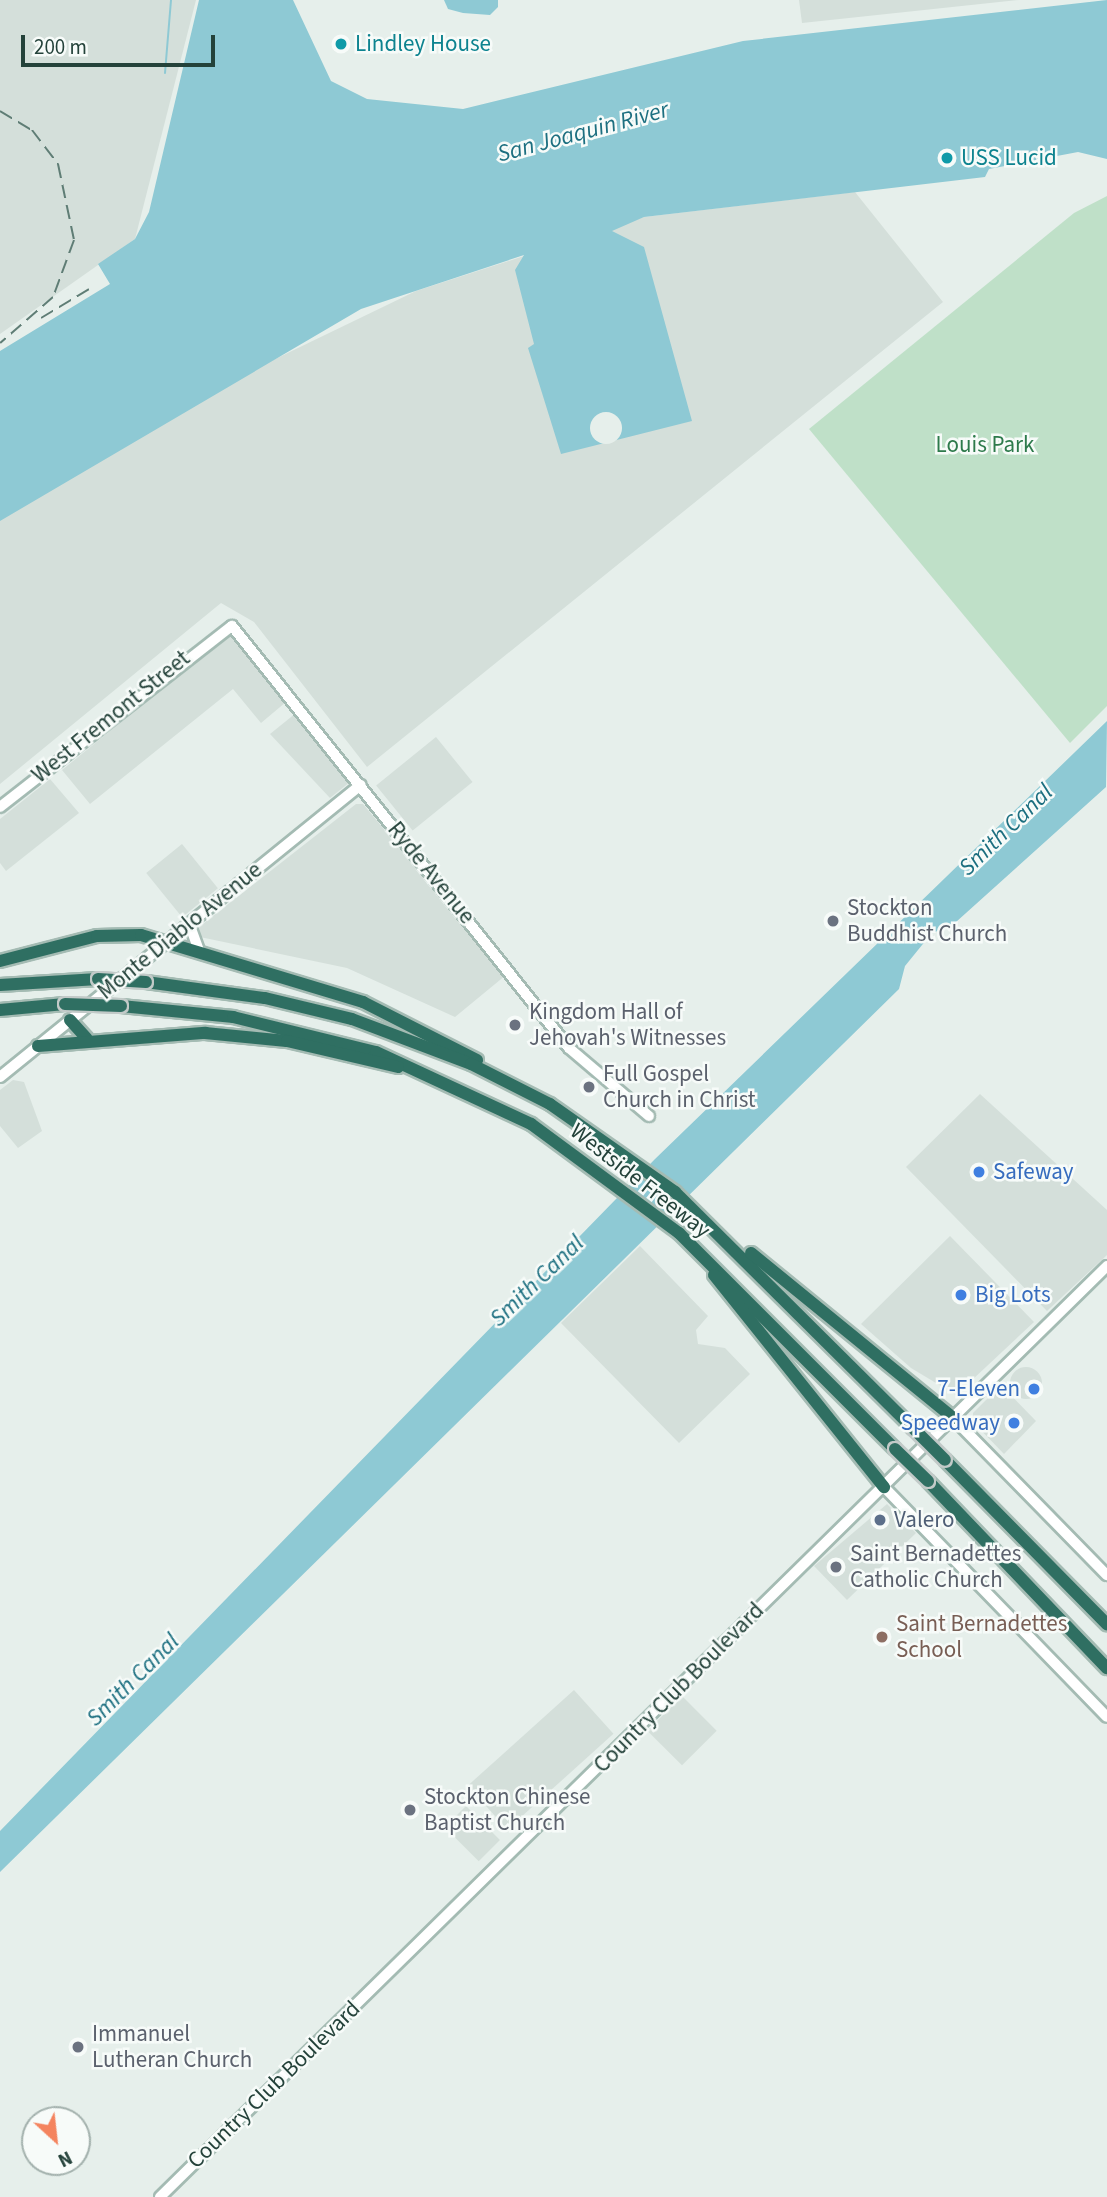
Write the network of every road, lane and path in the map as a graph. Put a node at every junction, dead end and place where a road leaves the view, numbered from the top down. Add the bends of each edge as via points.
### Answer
1 (222, 627) joint
2 (360, 786) junction
3 (0, 807) edge
4 (189, 923) junction
5 (168, 941) junction
6 (199, 951) junction
7 (0, 961) edge
8 (0, 985) edge
9 (0, 1010) edge
10 (70, 1020) junction
11 (87, 1039) junction
12 (38, 1046) junction
13 (436, 1076) junction
14 (0, 1077) edge
15 (525, 1090) junction
16 (649, 1116) dead end
17 (718, 1230) junction
18 (702, 1257) junction
19 (1107, 1266) edge
20 (953, 1419) junction
21 (884, 1487) junction
22 (1107, 1575) edge
23 (1107, 1623) edge
24 (1107, 1668) edge
25 (1107, 1717) edge
26 (160, 2197) edge

1 - 2 street, Ryde Avenue via 232,626
1 - 3 street, West Fremont Street
2 - 4 street, Monte Diablo Avenue
2 - 16 street, Ryde Avenue via 569,1048
4 - 5 street, Monte Diablo Avenue
4 - 6 street
5 - 6 highway
5 - 7 highway via 109,934
5 - 10 street, Monte Diablo Avenue
6 - 15 highway via 398,1017
8 - 15 highway, Westside Freeway, bridge via 98,979 265,998 352,1019
9 - 13 highway, Westside Freeway, bridge via 65,1004 121,1006 272,1025 376,1052
10 - 11 highway
10 - 12 street, Monte Diablo Avenue
11 - 12 highway
11 - 13 highway via 247,1036
12 - 14 street, Monte Diablo Avenue
13 - 18 highway, Westside Freeway via 589,1162 679,1233
15 - 17 highway, Westside Freeway via 608,1141
17 - 20 highway
17 - 23 highway, Westside Freeway, bridge
18 - 21 highway via 729,1299
18 - 24 highway, Westside Freeway, bridge via 928,1481
19 - 20 street, Country Club Boulevard
20 - 21 street, Country Club Boulevard
20 - 22 street
21 - 25 street
21 - 26 street, Country Club Boulevard

